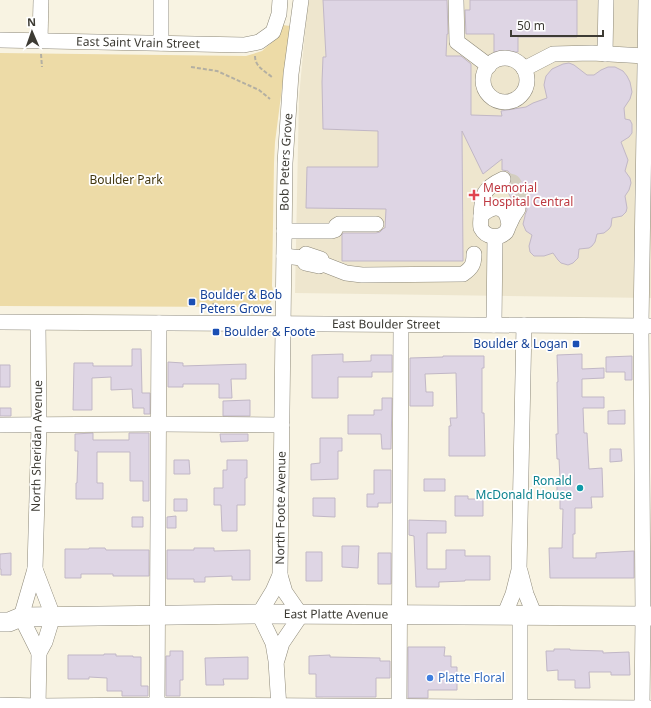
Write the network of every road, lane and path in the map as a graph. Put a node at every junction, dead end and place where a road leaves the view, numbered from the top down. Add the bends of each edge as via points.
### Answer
1 (41, 0) edge
2 (161, 0) edge
3 (280, 0) edge
4 (301, 0) edge
5 (456, 0) edge
6 (606, 0) edge
7 (646, 0) edge
8 (0, 40) edge
9 (40, 40) junction
10 (161, 44) junction
11 (255, 53) dead end
12 (605, 54) junction
13 (645, 56) junction
14 (489, 66) junction
15 (191, 67) dead end
16 (524, 69) junction
17 (273, 78) dead end
18 (270, 99) dead end
19 (503, 179) dead end
20 (518, 209) tunnel mouth
21 (481, 216) junction
22 (376, 224) dead end
23 (509, 224) junction
24 (284, 231) junction
25 (495, 237) junction
26 (474, 254) dead end
27 (284, 256) junction
28 (212, 297) dead end
29 (214, 307) dead end
30 (0, 322) edge
31 (38, 323) junction
32 (159, 323) junction
33 (282, 324) junction
34 (401, 325) junction
35 (494, 325) junction
36 (524, 325) junction
37 (646, 326) edge
38 (158, 424) junction
39 (0, 425) edge
40 (39, 425) junction
41 (282, 425) junction
42 (35, 569) junction
43 (519, 570) junction
44 (280, 575) junction
45 (0, 609) edge
46 (259, 614) junction
47 (157, 615) junction
48 (301, 615) junction
49 (53, 616) junction
50 (400, 616) junction
51 (520, 616) junction
52 (647, 616) edge
53 (21, 617) junction
54 (0, 622) edge
55 (39, 653) junction
56 (276, 661) junction
57 (0, 705) edge
58 (157, 706) edge
59 (38, 707) edge
60 (278, 707) edge
61 (400, 707) edge
62 (520, 707) edge
63 (642, 708) edge
64 (651, 708) edge

1 - 9 street
2 - 10 street
3 - 10 street, East Saint Vrain Street via 279,14 273,32 259,42 244,45
4 - 24 street, Bob Peters Grove via 291,74 285,163
5 - 14 street via 457,42
6 - 12 street
7 - 13 street
8 - 9 street, East Saint Vrain Street
9 - 10 street, East Saint Vrain Street
11 - 17 path via 256,65
12 - 13 street
12 - 16 street via 553,54
13 - 37 street
14 - 16 street via 507,58 514,60
14 - 16 street via 484,78 486,91 491,97 503,102 510,102 522,95 527,82
15 - 18 path via 217,71 259,90
19 - 21 street via 486,190
20 - 23 street
21 - 23 street via 490,209 500,209 507,215
21 - 25 street via 481,228 488,235
22 - 24 street via 339,224 332,231
23 - 25 street via 506,232
24 - 27 street, Bob Peters Grove
25 - 35 street
26 - 27 street via 474,262 463,274 362,275 346,273 323,264 318,266 305,263 302,258
27 - 33 street, Bob Peters Grove
28 - 29 path
30 - 31 street, East Boulder Street
31 - 32 street, East Boulder Street
31 - 40 street, North Sheridan Avenue
32 - 33 street, East Boulder Street
32 - 38 street
33 - 34 street, East Boulder Street
33 - 41 street, North Foote Avenue
34 - 35 street, East Boulder Street
34 - 50 street
35 - 36 street, East Boulder Street
36 - 37 street, East Boulder Street
36 - 43 street
37 - 52 street
38 - 40 street
38 - 41 street
38 - 47 street
39 - 40 street
40 - 42 street, North Sheridan Avenue
41 - 44 street, North Foote Avenue
42 - 49 street, North Sheridan Avenue
42 - 53 street, North Sheridan Avenue
43 - 51 street via 526,594
43 - 51 street via 513,594
44 - 46 street, North Foote Avenue
44 - 48 street via 285,592
45 - 53 main road, East Platte Avenue via 6,609
46 - 47 main road, East Platte Avenue
46 - 48 main road, East Platte Avenue
46 - 56 street via 273,643
47 - 49 main road, East Platte Avenue
47 - 58 street
48 - 50 main road, East Platte Avenue
48 - 56 street via 282,643
49 - 53 main road, East Platte Avenue
49 - 55 street
50 - 51 main road, East Platte Avenue
50 - 61 street
51 - 52 main road, East Platte Avenue
51 - 62 street
52 - 63 street
53 - 54 main road, East Platte Avenue via 9,622
53 - 55 street
55 - 59 street
56 - 60 street
57 - 59 street
58 - 59 street
58 - 60 street
60 - 61 street
61 - 62 street
62 - 63 street
63 - 64 street

